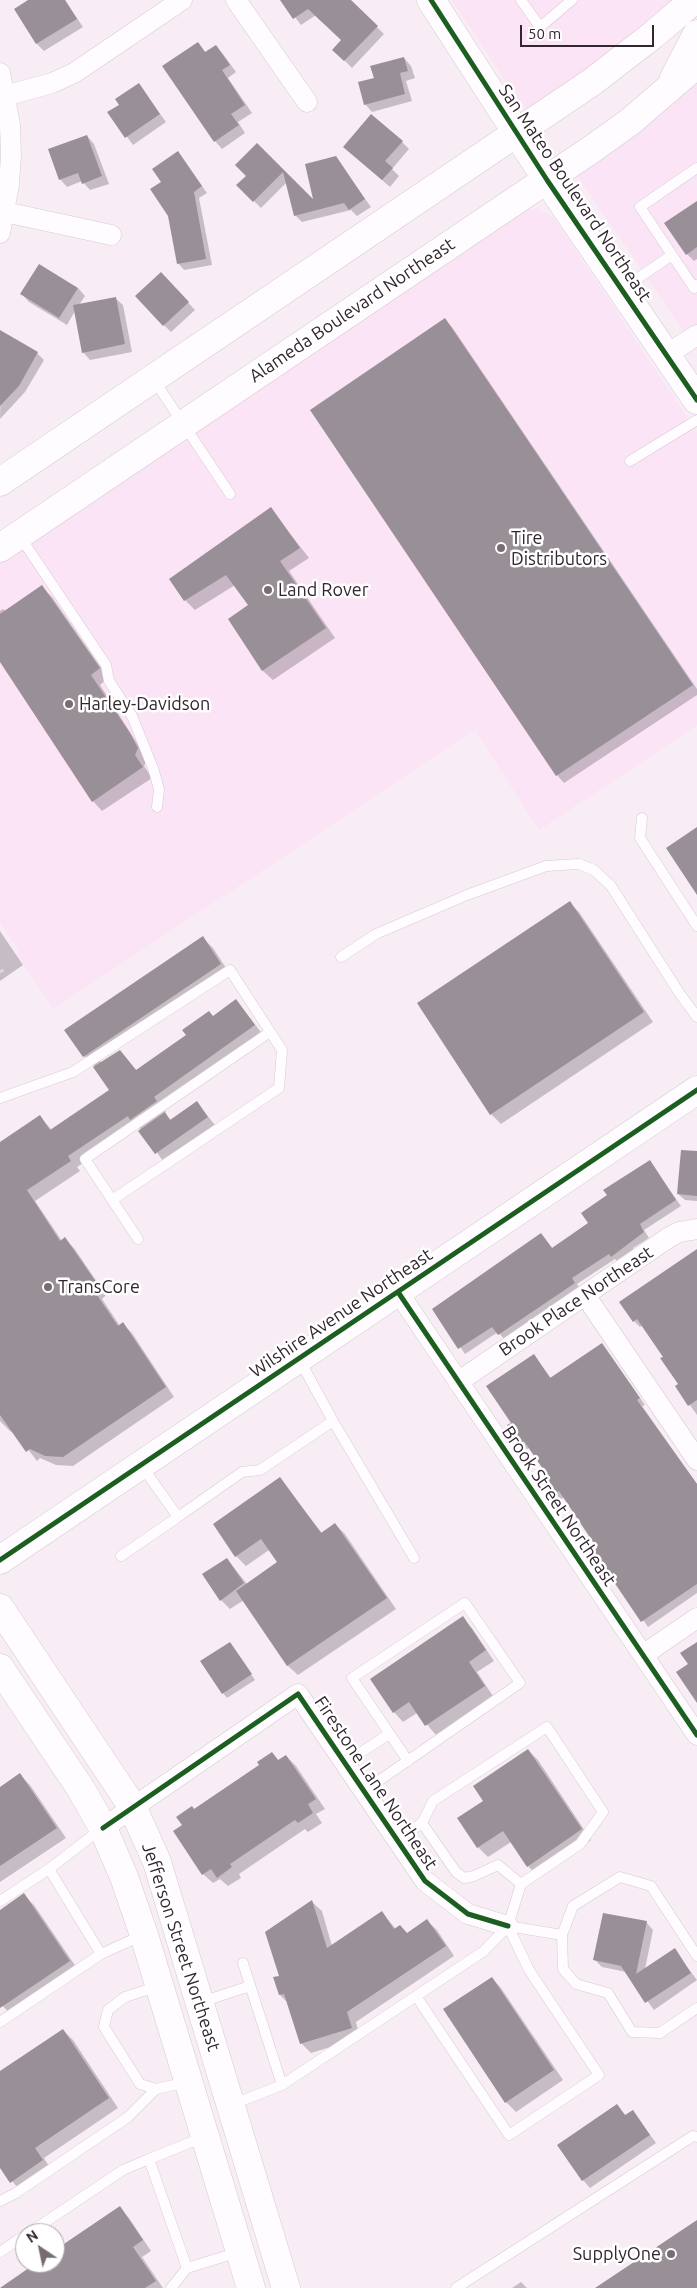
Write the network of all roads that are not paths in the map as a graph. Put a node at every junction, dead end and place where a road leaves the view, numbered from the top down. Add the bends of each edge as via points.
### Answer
1 (182, 0) edge
2 (236, 0) edge
3 (432, 0) edge
4 (521, 0) edge
5 (572, 0) edge
6 (694, 0) edge
7 (697, 34) edge
8 (697, 64) edge
9 (0, 73) edge
10 (668, 90) junction
11 (5, 96) junction
12 (307, 102) dead end
13 (517, 132) junction
14 (697, 168) edge
15 (547, 180) junction
16 (5, 212) junction
17 (0, 233) edge
18 (111, 235) dead end
19 (672, 254) junction
20 (697, 286) edge
21 (622, 289) junction
22 (697, 335) edge
23 (666, 355) junction
24 (154, 379) junction
25 (697, 400) edge
26 (697, 420) edge
27 (182, 423) junction
28 (630, 461) dead end
29 (0, 482) edge
30 (230, 494) dead end
31 (10, 542) edge
32 (157, 807) dead end
33 (642, 818) dead end
34 (697, 926) edge
35 (341, 958) dead end
36 (697, 1017) edge
37 (270, 1032) junction
38 (697, 1090) edge
39 (0, 1098) edge
40 (112, 1200) junction
41 (697, 1229) edge
42 (138, 1240) dead end
43 (398, 1292) junction
44 (585, 1295) junction
45 (298, 1358) junction
46 (458, 1382) junction
47 (333, 1421) junction
48 (697, 1460) edge
49 (140, 1465) junction
50 (178, 1517) junction
51 (121, 1556) dead end
52 (414, 1558) dead end
53 (0, 1560) edge
54 (0, 1608) edge
55 (697, 1618) edge
56 (642, 1655) junction
57 (0, 1668) edge
58 (390, 1734) junction
59 (697, 1736) edge
60 (408, 1761) junction
61 (345, 1763) junction
62 (364, 1791) junction
63 (132, 1806) junction
64 (422, 1823) junction
65 (103, 1828) junction
66 (397, 1840) junction
67 (49, 1869) junction
68 (521, 1884) junction
69 (0, 1901) edge
70 (508, 1926) junction
71 (144, 1935) junction
72 (562, 1935) junction
73 (101, 1954) junction
74 (697, 1956) edge
75 (243, 1963) dead end
76 (159, 1986) junction
77 (250, 1986) junction
78 (416, 1996) junction
79 (199, 2003) junction
80 (697, 2008) edge
81 (0, 2022) edge
82 (188, 2082) junction
83 (282, 2084) junction
84 (156, 2089) junction
85 (230, 2105) junction
86 (205, 2136) junction
87 (697, 2137) edge
88 (149, 2159) junction
89 (0, 2201) edge
90 (44, 2223) edge
91 (15, 2242) edge
92 (0, 2252) edge
93 (187, 2268) junction
94 (261, 2273) edge
95 (171, 2288) edge
96 (456, 2288) edge

1 - 11 street via 74,73 52,83
2 - 12 street
3 - 13 main road, San Mateo Boulevard Northeast
4 - 5 lane via 540,28
6 - 13 main road via 623,60
7 - 10 main road
8 - 10 main road, Alameda Boulevard Northeast
9 - 11 street
10 - 15 main road, Alameda Boulevard Northeast
11 - 16 street via 11,155
13 - 15 main road, San Mateo Boulevard Northeast
13 - 24 main road
14 - 19 lane via 640,207
15 - 21 main road, San Mateo Boulevard Northeast
15 - 27 main road, Alameda Boulevard Northeast
16 - 17 street
16 - 18 street
19 - 20 lane via 694,288
19 - 21 lane
21 - 23 main road, San Mateo Boulevard Northeast
22 - 23 street
23 - 25 main road, San Mateo Boulevard Northeast
24 - 27 lane
24 - 29 main road
26 - 28 lane
27 - 30 lane
27 - 31 main road, Alameda Boulevard Northeast
31 - 32 lane via 106,664 109,681 132,716 153,768 159,789
33 - 34 lane via 640,838
35 - 36 lane via 376,934 467,895 546,866 579,864 594,870 611,886
37 - 39 lane via 230,970 73,1072
37 - 40 lane via 282,1050 279,1088
37 - 40 lane via 85,1159
38 - 43 main road, Wilshire Avenue Northeast
40 - 42 lane
41 - 44 street, Brook Place Northeast via 668,1238
43 - 45 main road, Wilshire Avenue Northeast
43 - 46 street, Brook Street Northeast
44 - 46 street, Brook Place Northeast
44 - 48 street
45 - 47 lane
45 - 49 main road, Wilshire Avenue Northeast
46 - 56 street, Brook Street Northeast
47 - 50 lane via 260,1470 242,1472
47 - 52 lane
49 - 50 lane
49 - 53 main road, Wilshire Avenue Northeast
50 - 51 lane
54 - 63 main road, Jefferson Street Northeast
55 - 56 street
56 - 59 street, Brook Street Northeast
57 - 65 main road, Jefferson Street Northeast via 81,1789
58 - 60 lane
58 - 60 lane via 352,1678 465,1603 520,1684
58 - 61 lane
60 - 62 lane
61 - 62 street, Firestone Lane Northeast
61 - 63 street, Firestone Lane Northeast via 298,1694
62 - 66 street, Firestone Lane Northeast
63 - 65 street, Firestone Lane Northeast
63 - 79 main road, Jefferson Street Northeast via 157,1862
64 - 66 lane
64 - 68 lane via 456,1872 464,1878 498,1865
64 - 68 lane via 433,1801 547,1727 603,1812 580,1844
65 - 67 lane
65 - 71 main road, Jefferson Street Northeast
66 - 70 street, Firestone Lane Northeast via 425,1881 468,1914
67 - 69 lane
67 - 73 lane
68 - 70 lane
70 - 72 lane
70 - 78 lane via 484,1951
70 - 78 lane via 529,1970 599,2075 509,2135
71 - 73 lane
71 - 76 main road, Jefferson Street Northeast
72 - 74 lane via 573,1906 620,1877 651,1886
72 - 80 lane via 563,1969 576,1984 608,1993 632,2032 660,2033
73 - 81 lane
75 - 77 lane
76 - 82 main road, Jefferson Street Northeast
76 - 84 lane via 125,1997 108,2010 104,2027 140,2084
77 - 79 lane
77 - 83 lane
78 - 83 lane
79 - 85 main road, Jefferson Street Northeast
82 - 84 lane
82 - 86 main road, Jefferson Street Northeast
83 - 85 lane
84 - 89 lane via 128,2117
85 - 94 main road, Jefferson Street Northeast
86 - 88 lane
86 - 94 main road, Jefferson Street Northeast
87 - 96 lane via 693,2136
88 - 90 lane via 123,2170
88 - 93 lane
91 - 92 lane
93 - 94 lane
93 - 95 lane

